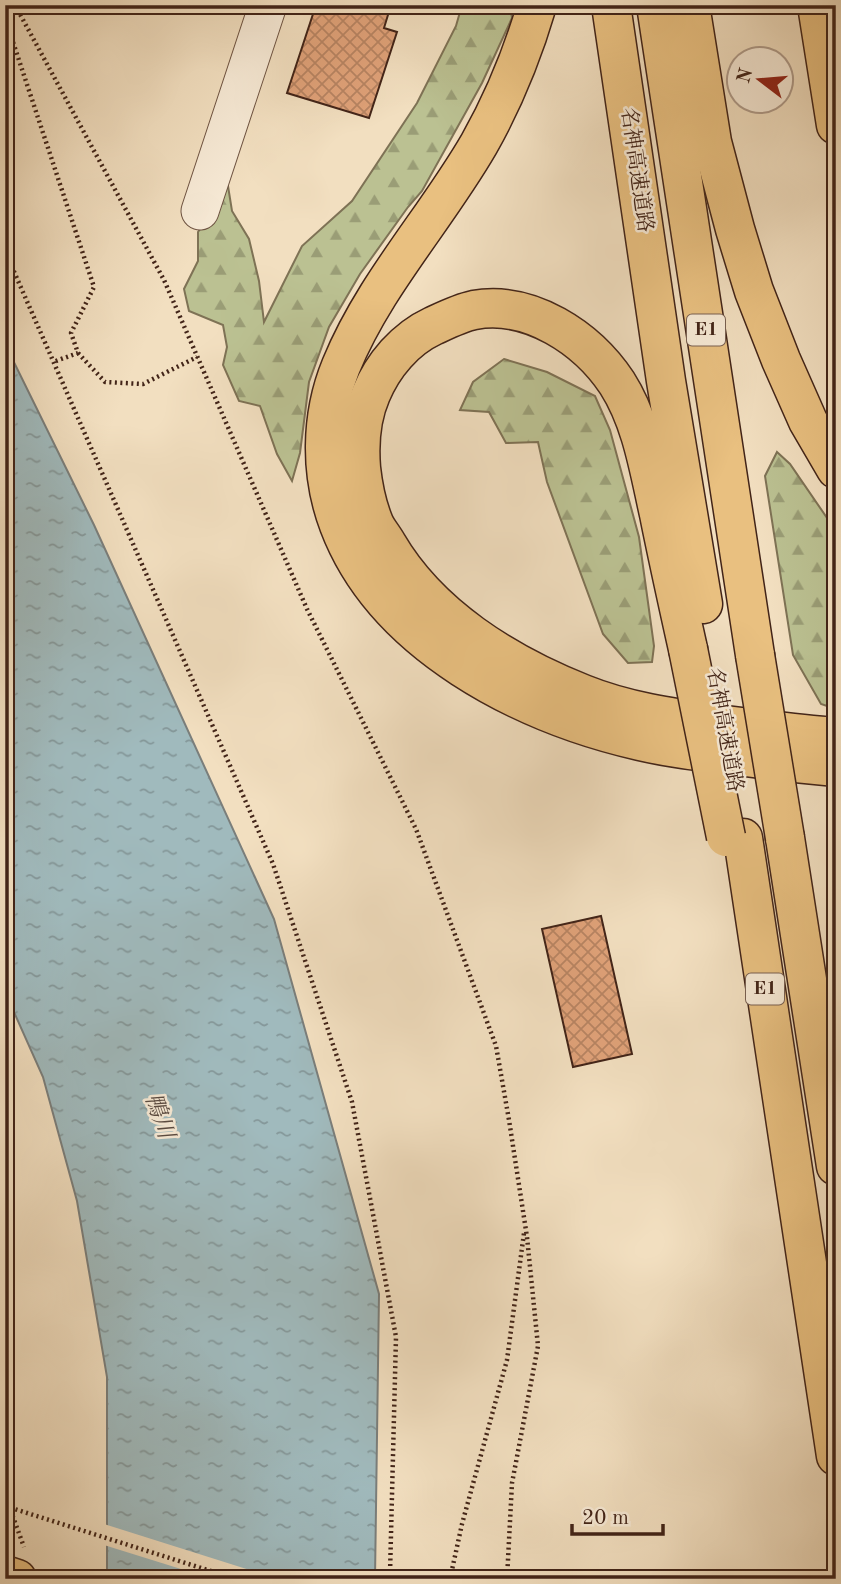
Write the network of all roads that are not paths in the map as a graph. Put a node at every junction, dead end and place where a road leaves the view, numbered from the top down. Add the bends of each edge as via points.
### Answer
1 (268, 5) edge
2 (537, 5) edge
3 (611, 5) edge
4 (656, 5) edge
5 (690, 5) edge
6 (824, 14) edge
7 (836, 125) edge
8 (200, 211) dead end
9 (836, 470) edge
10 (699, 650) junction
11 (836, 737) edge
12 (836, 767) edge
13 (836, 1166) edge
14 (836, 1456) edge

1 - 8 street
2 - 12 main road via 506,95 478,146 373,304 339,369 325,439 326,477 346,544 363,573 411,629 483,680 564,719 639,741
3 - 10 main road, 名神高速道路 / E1 via 666,381
4 - 13 main road, 名神高速道路 / E1, bridge
5 - 9 main road via 712,142 754,291 808,421
6 - 7 main road
10 - 11 main road via 645,449 626,401 600,362 554,324 501,309 474,310 448,318 401,348 370,395 362,424 363,486 374,523 397,561 428,598 502,655 585,695 670,717
10 - 14 main road, bridge via 788,1140

